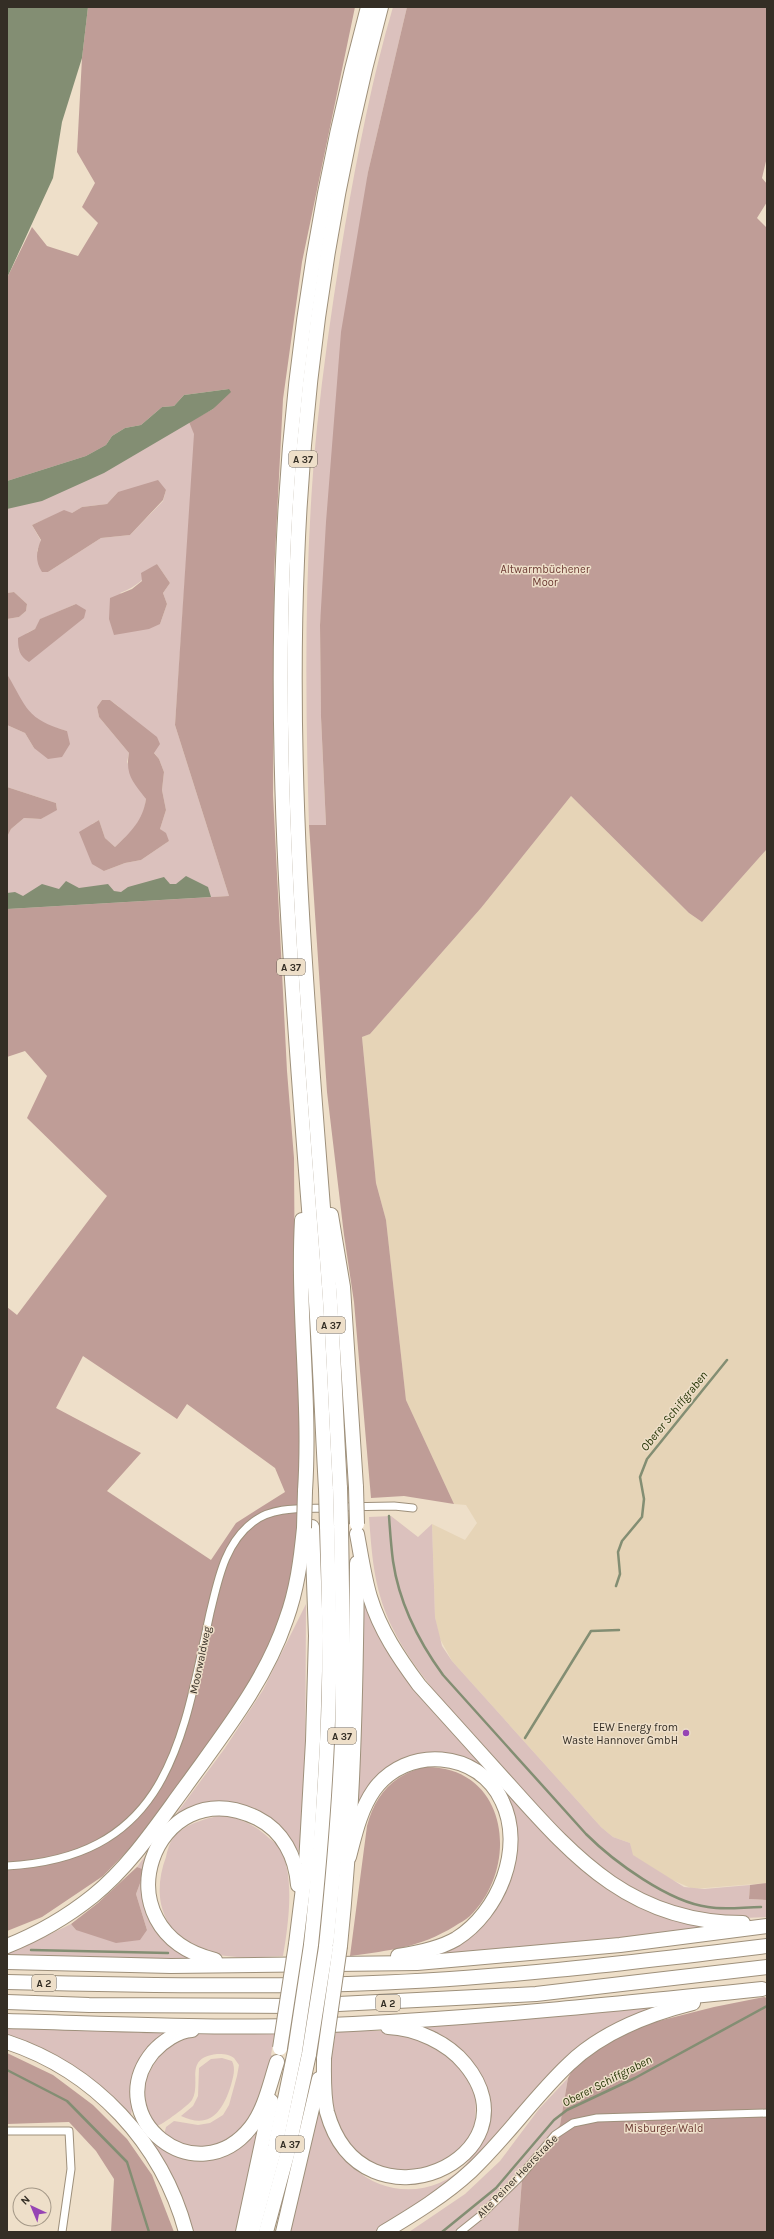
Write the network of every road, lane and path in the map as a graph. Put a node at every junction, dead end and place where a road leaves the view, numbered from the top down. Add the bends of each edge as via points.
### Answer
1 (368, 7) edge
2 (381, 7) edge
3 (316, 1125) junction
4 (305, 1168) junction
5 (333, 1489) junction
6 (413, 1508) dead end
7 (334, 1526) junction
8 (308, 1528) junction
9 (357, 1529) junction
10 (349, 1857) junction
11 (7, 1866) edge
12 (767, 1923) edge
13 (298, 1925) junction
14 (767, 1926) edge
15 (7, 1946) edge
16 (767, 1946) edge
17 (7, 1962) edge
18 (348, 1963) junction
19 (231, 1964) junction
20 (287, 1964) junction
21 (767, 1967) edge
22 (7, 1982) edge
23 (81, 1984) junction
24 (764, 1989) edge
25 (7, 2002) edge
26 (7, 2021) edge
27 (352, 2024) junction
28 (222, 2027) junction
29 (7, 2042) edge
30 (324, 2058) junction
31 (277, 2062) junction
32 (767, 2113) edge
33 (7, 2131) edge
34 (62, 2232) edge
35 (186, 2232) edge
36 (243, 2232) edge
37 (252, 2232) edge
38 (266, 2232) edge
39 (283, 2232) edge
40 (384, 2232) edge
41 (460, 2232) edge

1 - 4 highway, A 37 via 339,121 307,295 286,496 281,702 284,823
2 - 3 highway, A 37 via 338,192 312,362 296,563 294,702 297,823
3 - 5 highway, A 37 via 329,1290
3 - 9 highway, bridge via 343,1287
4 - 5 highway, A 37
4 - 8 highway via 300,1259
5 - 7 highway, A 37, bridge
6 - 11 street, Moorwaldweg via 394,1506 296,1509 264,1516 253,1522 236,1539 222,1567 185,1724 177,1749 158,1788 129,1821 91,1848 58,1860
7 - 37 highway, A 37, bridge via 328,1741 320,1862 311,1945 295,2051 275,2147
7 - 38 highway, A 37, bridge via 343,1635 342,1742 326,1947 309,2054 288,2151
8 - 13 highway via 316,1636 306,1864
8 - 15 highway via 286,1620 251,1694 229,1727 146,1840 114,1876 73,1910 32,1935
9 - 10 highway via 358,1635
9 - 12 highway via 370,1597 389,1641 403,1663 556,1837 580,1860 622,1890 662,1908 706,1920
10 - 18 highway via 358,1824 375,1789 388,1775 405,1764 422,1759 451,1760 476,1771 495,1789 502,1800 510,1828 508,1865 502,1883 474,1924 456,1939 438,1947 414,1954
10 - 30 highway, bridge via 340,1946
13 - 19 highway via 297,1870 284,1842 272,1829 247,1814 232,1809 202,1811 185,1818 172,1827 154,1851 148,1881 153,1911 163,1928 188,1951
13 - 31 highway, bridge
14 - 18 highway via 620,1945 417,1963
16 - 23 highway, A 2 via 623,1964 448,1979 349,1984
17 - 19 highway via 170,1966
18 - 20 highway
19 - 20 highway
20 - 23 highway
21 - 25 highway, A 2 via 536,1994 350,2005 248,2007
22 - 23 highway, A 2
24 - 27 highway via 550,2010
24 - 40 highway via 669,2009 628,2024 598,2041 570,2063 471,2170 423,2208
26 - 28 highway
27 - 28 highway
27 - 30 highway via 393,2027 415,2032 433,2040 460,2058 472,2072 483,2101 483,2116 481,2131 466,2158 443,2176 416,2185 393,2184 369,2175 348,2157 332,2128 325,2098
28 - 31 highway via 188,2030 173,2036 146,2060 139,2084 140,2111 156,2136 171,2147 199,2154 213,2153 228,2148 240,2139 261,2111
29 - 35 highway via 32,2051 73,2074 116,2109 145,2144 163,2173 179,2208
30 - 39 highway
31 - 36 highway
32 - 41 street, Alte Peiner Heerstraße via 597,2118 573,2123 555,2135 519,2178
33 - 34 street via 69,2131 71,2170

